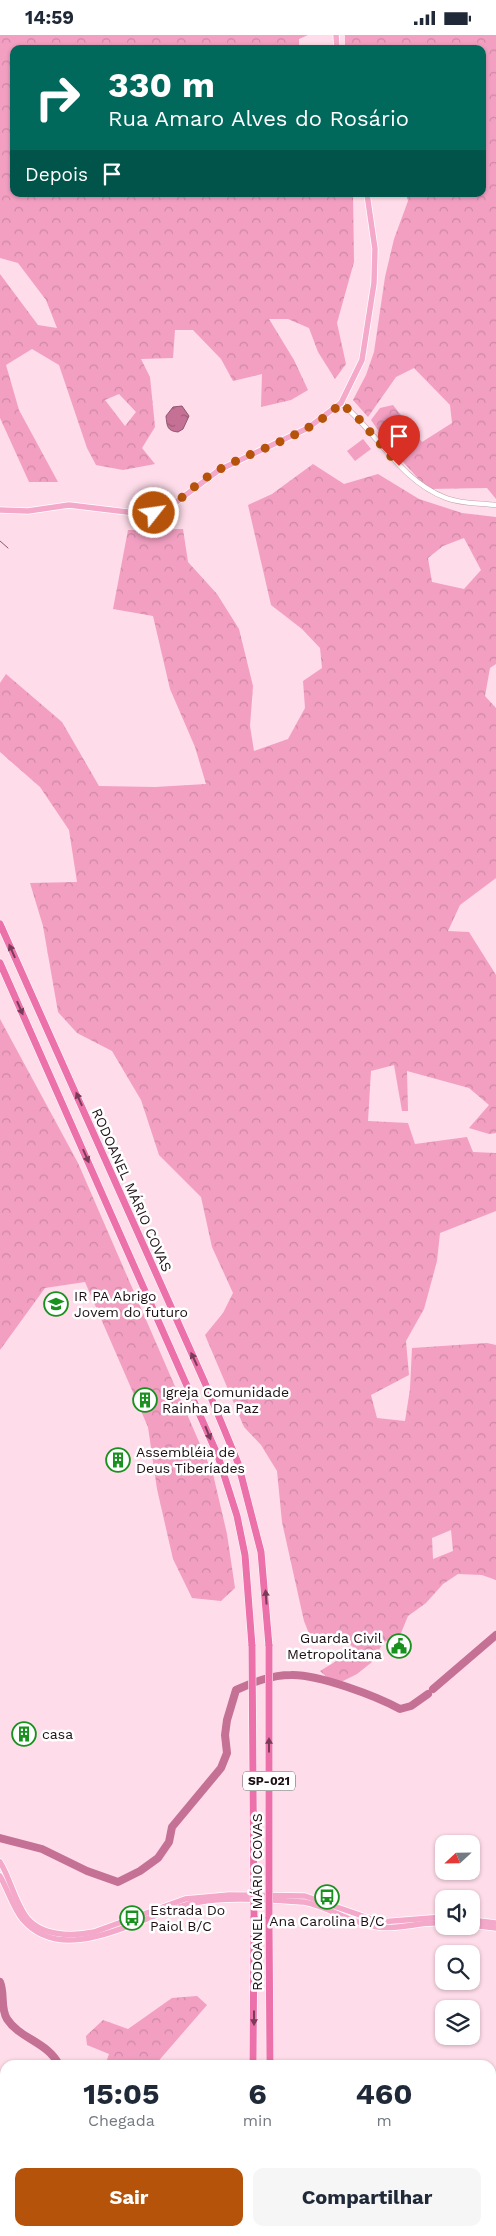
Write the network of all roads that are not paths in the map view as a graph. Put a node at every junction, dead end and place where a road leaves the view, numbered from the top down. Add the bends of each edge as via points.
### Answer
1 (367, 197) edge
2 (341, 403) junction
3 (496, 505) edge
4 (0, 510) edge
5 (0, 923) edge
6 (0, 963) edge
7 (0, 1861) edge
8 (0, 1876) edge
9 (435, 1918) edge
10 (480, 1921) edge
11 (496, 1923) edge
12 (435, 1924) edge
13 (480, 1926) edge
14 (496, 1928) edge
15 (253, 2060) edge
16 (270, 2060) edge

1 - 2 main road via 375,249 374,283 362,360
2 - 3 street via 420,485 452,500
2 - 4 main road via 308,428 219,469 158,513 129,513 68,505 28,511
16 -> 5 highway, RODOANEL MÁRIO COVAS / SP-021, bridge via 269,1646 261,1552 251,1508 238,1463 205,1383
6 -> 15 highway, RODOANEL MÁRIO COVAS / SP-021, bridge via 218,1456 237,1516 245,1555 252,1646
7 - 9 main road via 28,1919 46,1931 64,1934 94,1932 185,1899 230,1895 305,1896 380,1922
8 - 12 main road via 24,1921 45,1935 65,1939 100,1936 184,1905 205,1901 304,1902 381,1928
10 - 11 main road
13 - 14 main road

